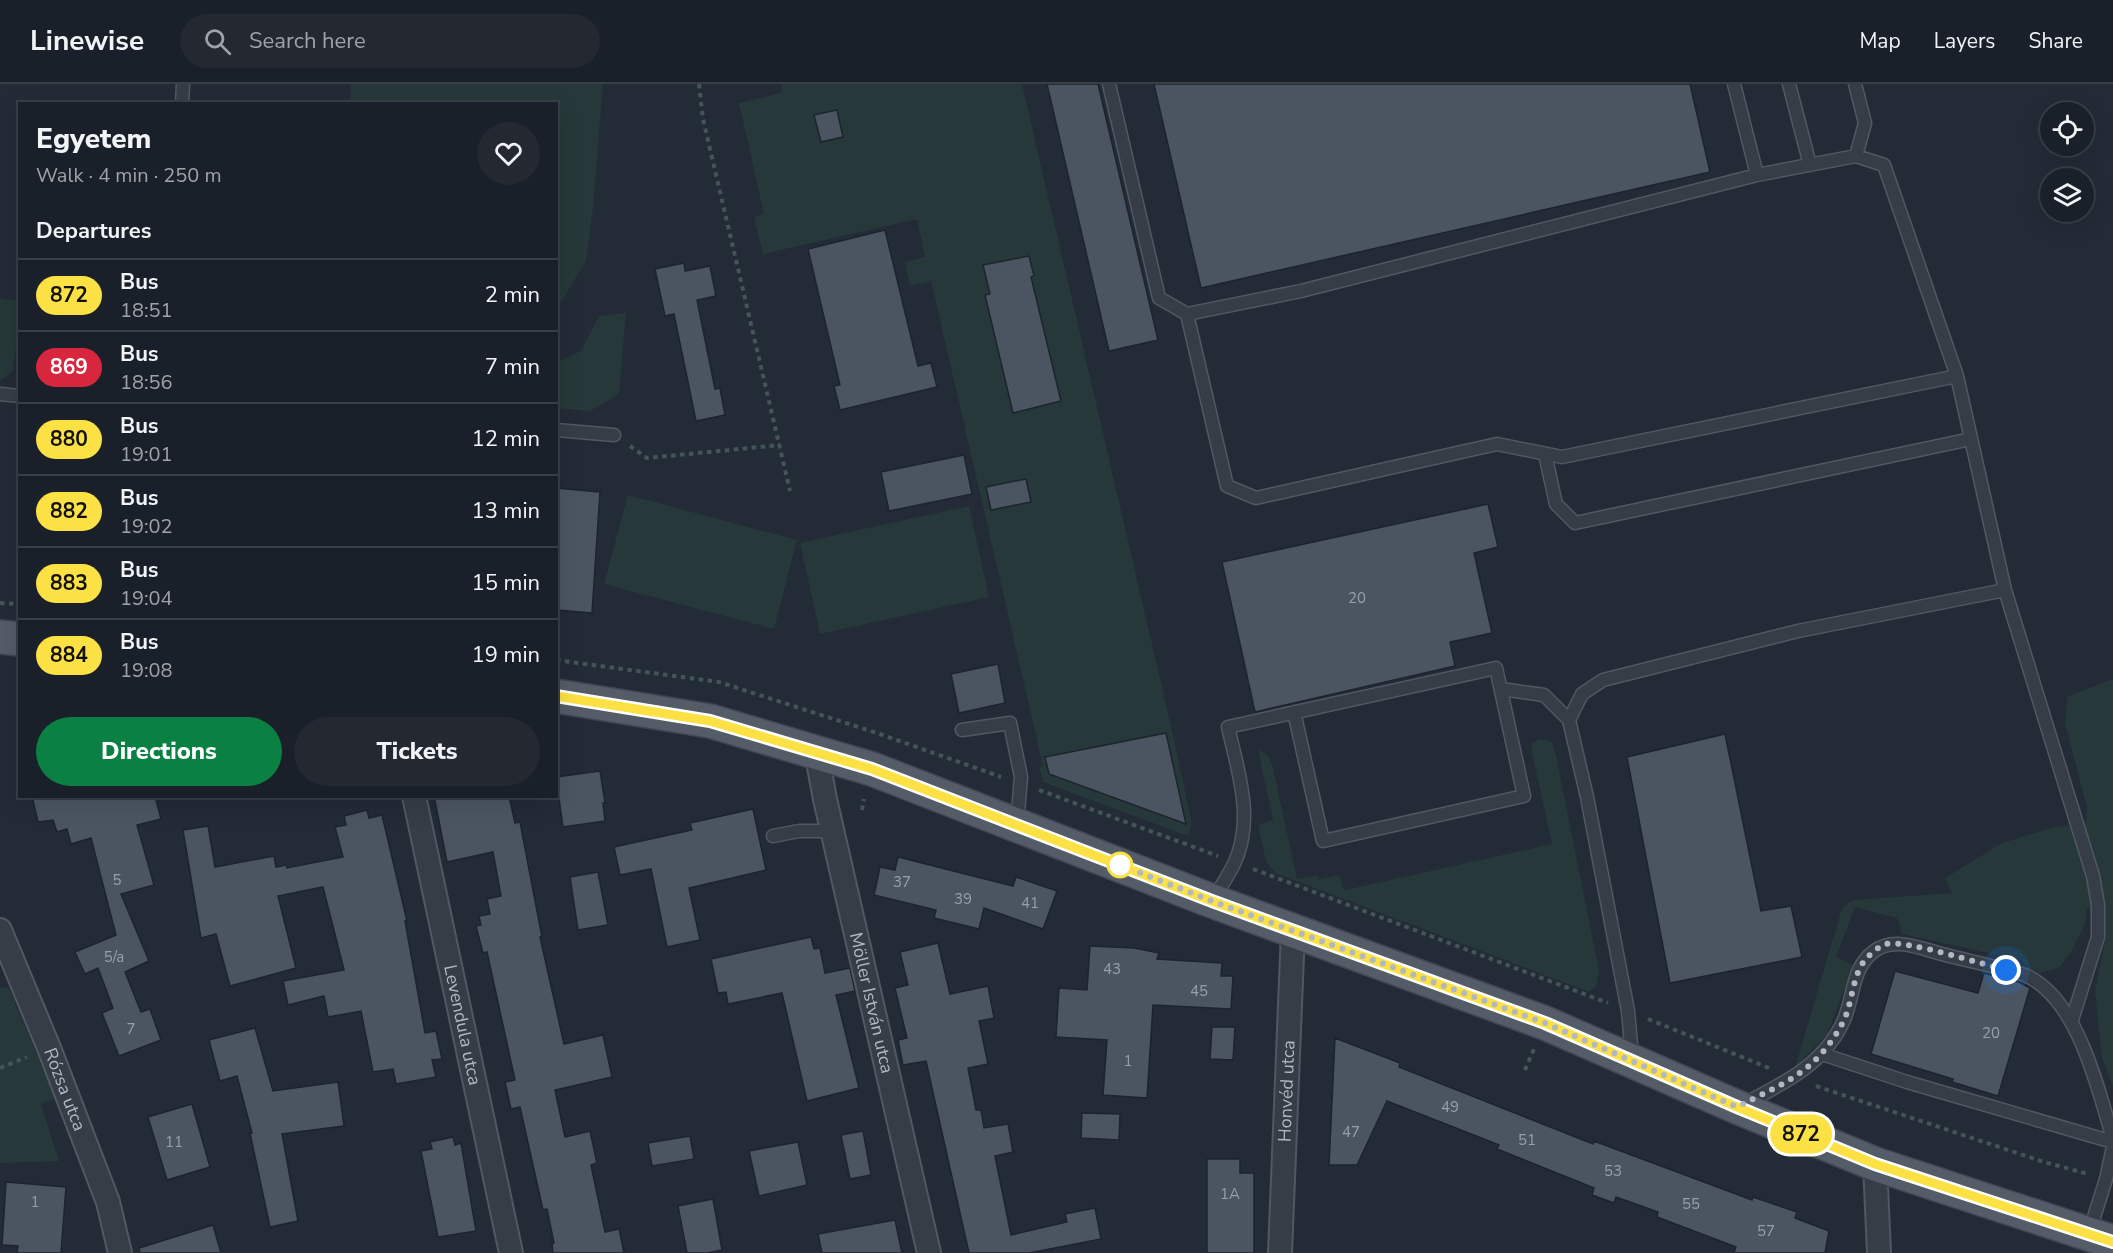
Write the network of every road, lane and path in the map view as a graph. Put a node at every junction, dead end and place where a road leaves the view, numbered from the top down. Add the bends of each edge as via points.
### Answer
1 (183, 84) edge
2 (699, 84) edge
3 (1109, 84) edge
4 (1734, 84) edge
5 (1789, 84) edge
6 (1855, 84) edge
7 (182, 102) edge
8 (1856, 156) junction
9 (1810, 165) junction
10 (1757, 175) junction
11 (1187, 314) junction
12 (1957, 376) junction
13 (0, 394) edge
14 (18, 396) edge
15 (558, 430) edge
16 (614, 435) joint
17 (1971, 438) junction
18 (780, 445) junction
19 (1545, 454) junction
20 (790, 491) dead end
21 (2005, 590) junction
22 (0, 603) edge
23 (18, 604) edge
24 (0, 637) edge
25 (18, 639) edge
26 (1501, 689) junction
27 (558, 696) edge
28 (1294, 712) junction
29 (1569, 720) junction
30 (962, 730) dead end
31 (816, 751) junction
32 (414, 798) edge
33 (1017, 825) junction
34 (833, 831) junction
35 (773, 836) dead end
36 (1235, 862) junction
37 (1212, 901) junction
38 (0, 930) edge
39 (1293, 931) junction
40 (7, 960) edge
41 (1628, 1011) junction
42 (2072, 1020) junction
43 (1822, 1054) junction
44 (1632, 1061) junction
45 (1794, 1078) junction
46 (1737, 1107) junction
47 (2113, 1140) edge
48 (2113, 1147) edge
49 (1875, 1164) junction
50 (2106, 1179) junction
51 (2101, 1238) edge
52 (120, 1253) edge
53 (511, 1253) edge
54 (929, 1253) edge
55 (1280, 1253) edge
56 (1879, 1253) edge

1 - 7 lane
2 - 18 path via 703,119
3 - 11 lane via 1159,298
4 - 10 lane
5 - 9 lane
6 - 8 lane via 1865,123
8 - 9 lane
8 - 12 lane via 1884,165
9 - 10 lane
10 - 11 lane via 1301,291
11 - 19 lane via 1227,486 1256,498 1497,444
12 - 17 lane
12 - 19 lane via 1562,457
13 - 14 lane
15 - 16 lane
16 - 18 path via 647,459
17 - 19 lane via 1575,523 1556,504
17 - 21 lane
18 - 20 path
21 - 29 lane via 1798,631 1603,680 1582,694
21 - 42 lane via 2093,876 2098,905 2098,937
22 - 23 path
24 - 25 main road
26 - 28 lane via 1496,668
26 - 28 lane via 1524,796 1323,841
26 - 29 lane via 1544,695
27 - 31 main road via 710,721
28 - 36 lane via 1228,727 1244,796 1243,831
29 - 41 lane
30 - 33 lane via 1010,723 1021,777
31 - 33 main road
31 - 34 street, Möller István utca
32 - 53 street, Levendula utca
33 - 37 main road
34 - 35 lane
34 - 54 street, Möller István utca
36 - 37 lane
36 - 41 path
37 - 39 main road
38 - 40 street, Rózsa utca
39 - 44 main road via 1545,1023
39 - 55 street, Honvéd utca
40 - 52 street, Rózsa utca via 108,1202
41 - 44 lane
41 - 45 path
42 - 43 lane via 2046,990 2026,975 1907,945 1885,944 1859,967 1844,1022
42 - 47 lane via 2089,1059
43 - 45 lane
43 - 47 lane
44 - 46 main road
45 - 46 lane
45 - 50 path
46 - 49 main road
48 - 50 lane
49 - 51 main road
49 - 56 street
50 - 51 lane

